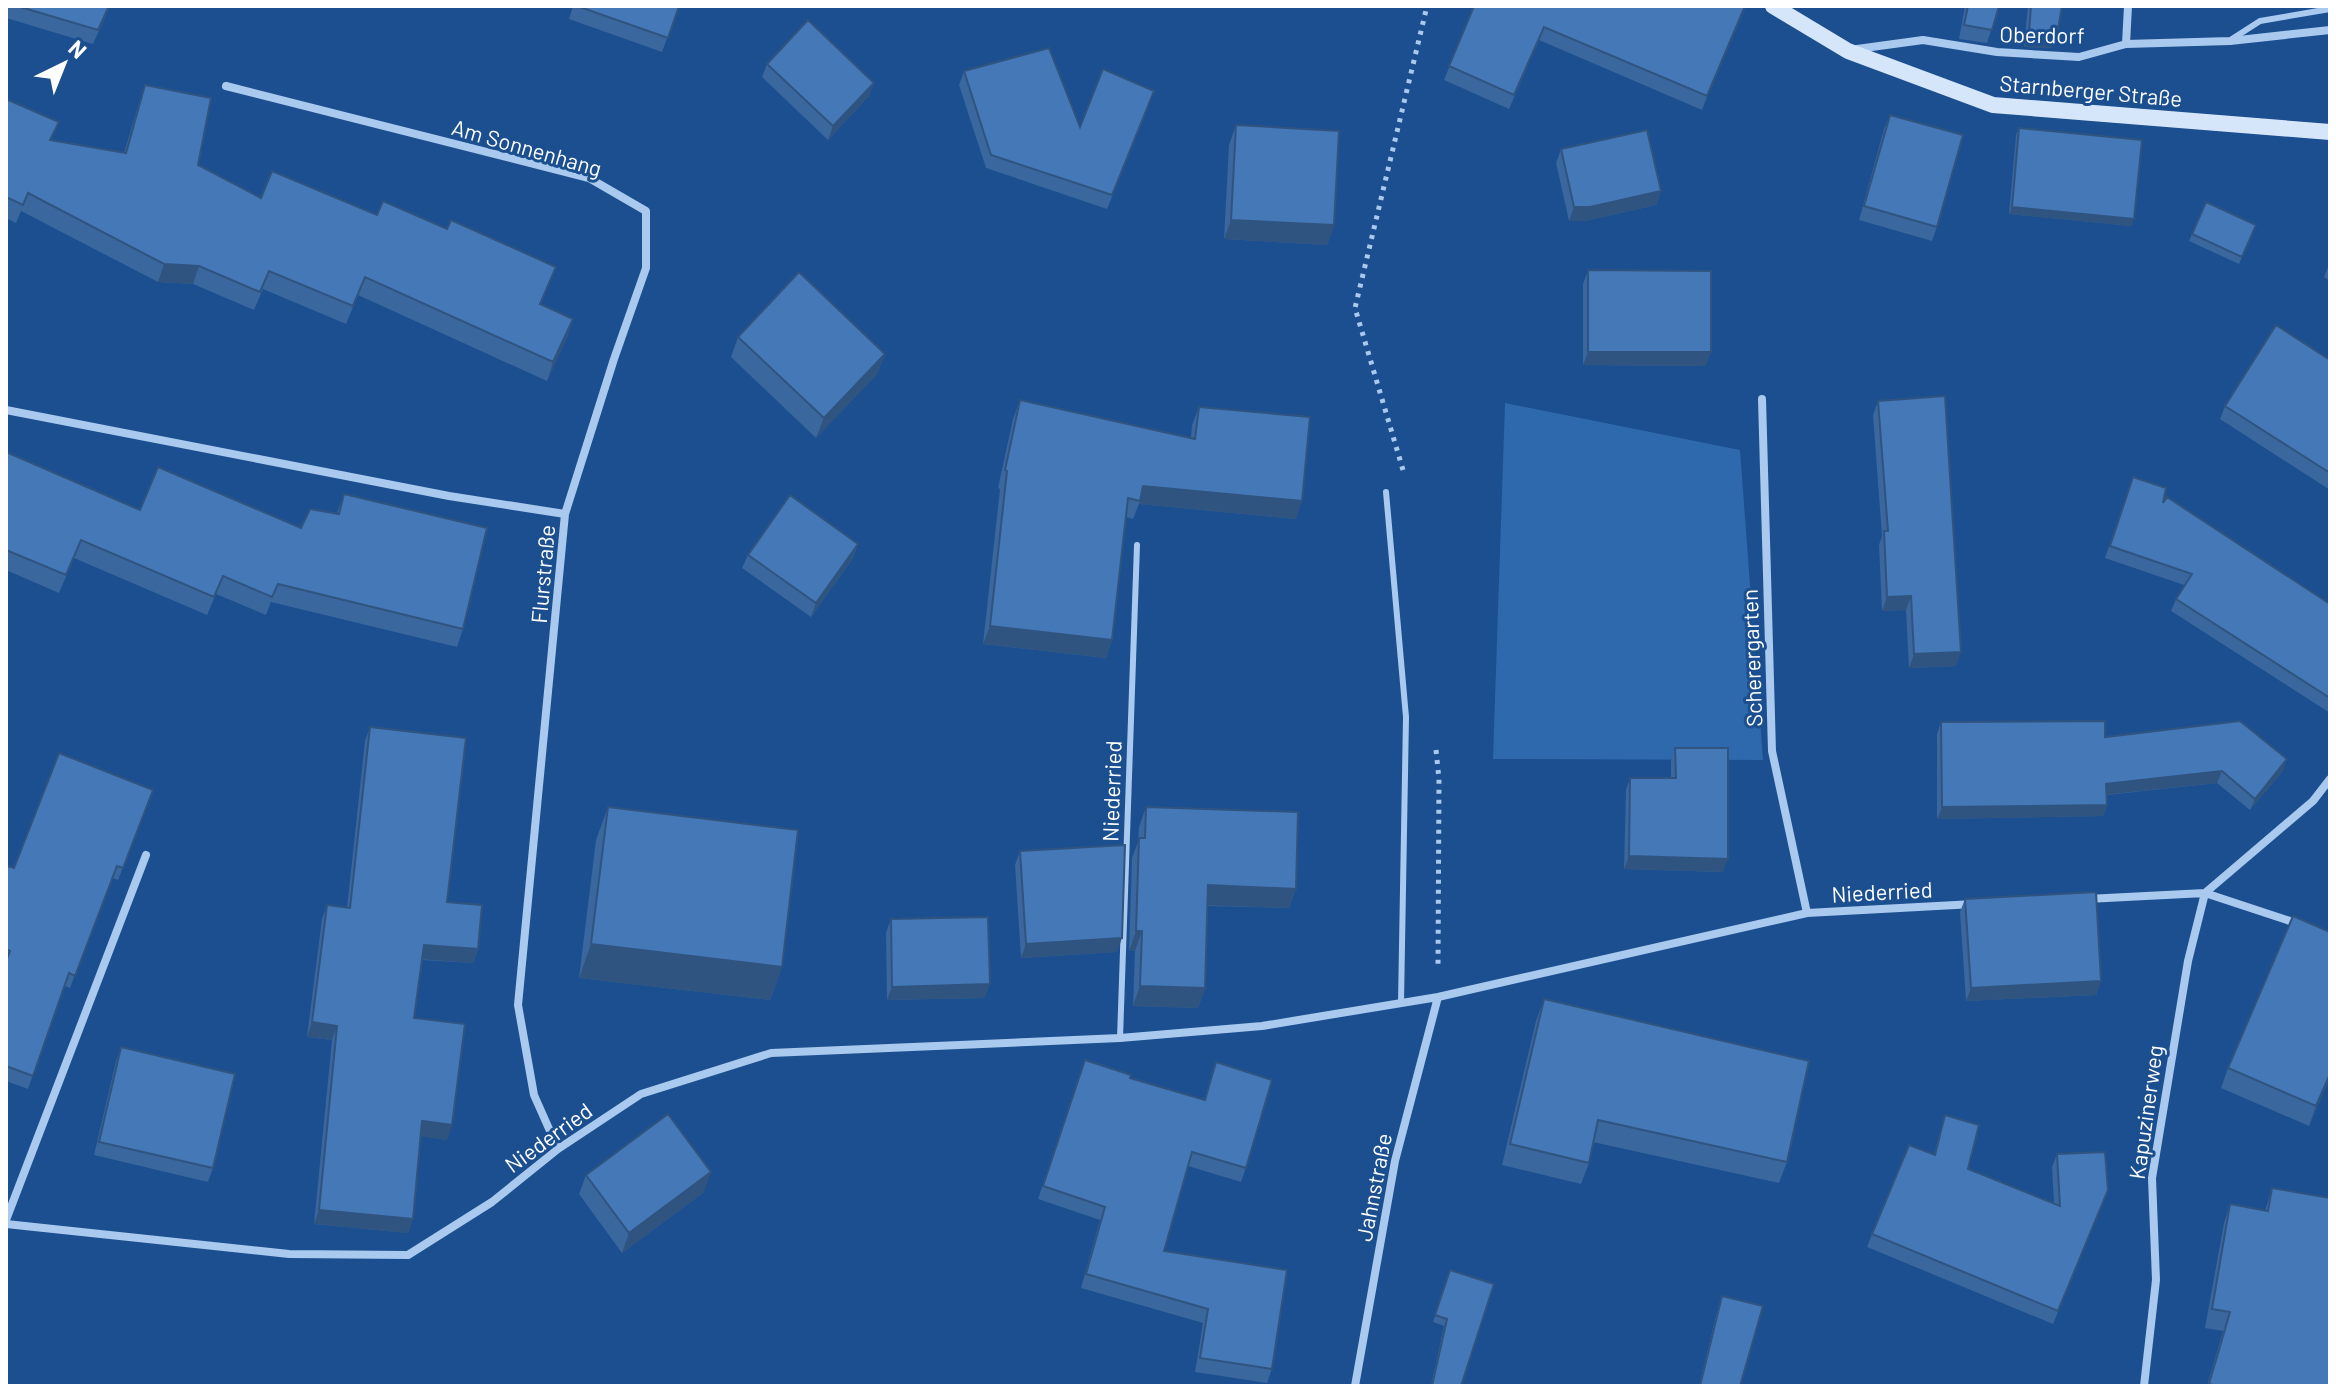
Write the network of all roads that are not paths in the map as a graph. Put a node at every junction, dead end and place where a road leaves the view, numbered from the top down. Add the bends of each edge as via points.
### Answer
1 (1773, 6) edge
2 (2128, 6) edge
3 (2330, 9) edge
4 (2330, 30) edge
5 (2230, 41) junction
6 (2126, 44) junction
7 (1848, 51) junction
8 (226, 86) dead end
9 (2330, 132) edge
10 (1762, 399) dead end
11 (6, 410) edge
12 (1386, 492) dead end
13 (565, 514) junction
14 (1137, 545) dead end
15 (2330, 779) edge
16 (146, 855) dead end
17 (2205, 893) junction
18 (2077, 899) edge
19 (1982, 904) edge
20 (1807, 913) junction
21 (2314, 929) edge
22 (1438, 997) junction
23 (1401, 1003) junction
24 (1120, 1038) junction
25 (558, 1149) junction
26 (6, 1222) edge
27 (1355, 1386) edge
28 (2144, 1386) edge

1 - 7 main road, Starnberger Straße
2 - 6 street
3 - 5 lane via 2260,21
4 - 5 street, Oberdorf
5 - 6 street, Oberdorf
6 - 7 street, Oberdorf via 2079,57 1923,40
7 - 9 main road, Starnberger Straße via 1993,105
8 - 13 street, Am Sonnenhang via 589,178 646,211 646,268
10 - 20 street, Scherergarten via 1772,751
11 - 13 street, Flurstraße
12 - 23 lane via 1406,717
13 - 25 street, Flurstraße via 518,1005 534,1095
14 - 24 lane, Niederried
15 - 17 street via 2313,801
16 - 26 street, Niederried
17 - 18 street
17 - 21 street
17 - 28 street, Kapuzinerweg via 2185,975 2152,1178 2156,1280
19 - 20 street, Niederried
20 - 22 street, Niederried
22 - 23 street, Niederried
22 - 27 street, Jahnstraße via 1395,1161
23 - 24 street, Niederried via 1262,1026
24 - 25 street, Niederried via 771,1053 641,1094
25 - 26 street, Niederried via 492,1202 408,1255 289,1254

